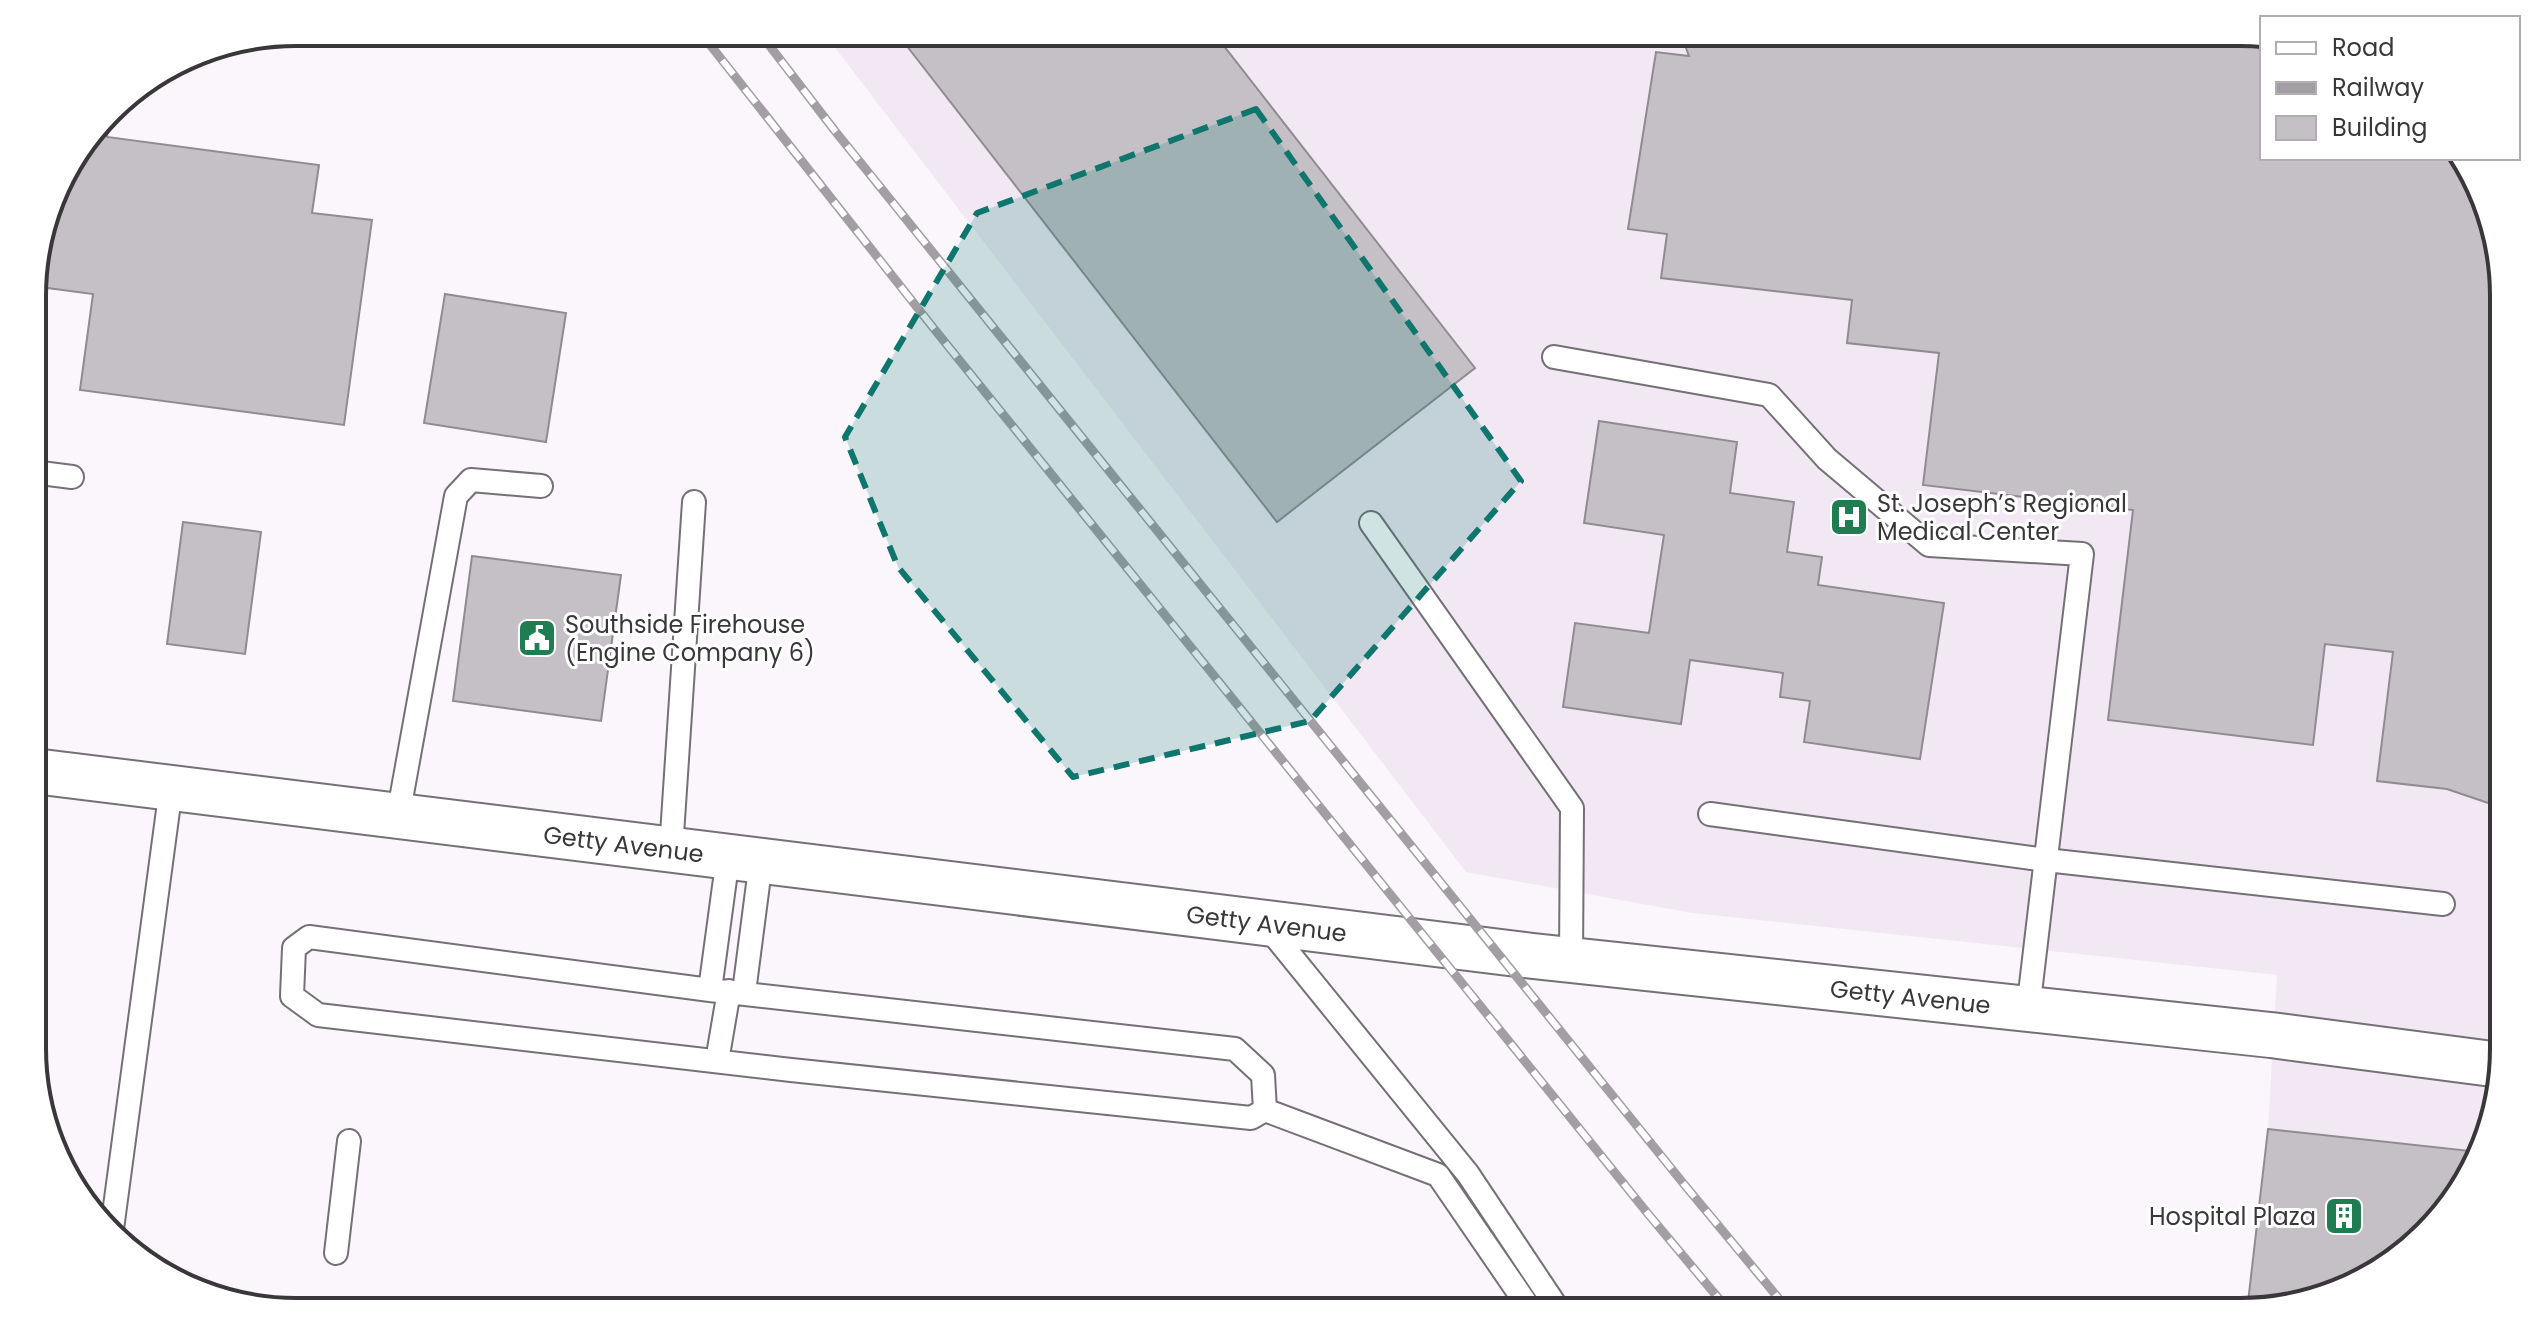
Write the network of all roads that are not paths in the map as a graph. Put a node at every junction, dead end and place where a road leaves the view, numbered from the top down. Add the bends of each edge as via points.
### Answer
1 (1554, 357) dead end
2 (47, 474) edge
3 (72, 477) dead end
4 (541, 486) dead end
5 (694, 502) dead end
6 (1371, 523) dead end
7 (46, 773) edge
8 (171, 788) junction
9 (1710, 814) dead end
10 (398, 816) junction
11 (671, 850) junction
12 (744, 859) junction
13 (2046, 860) junction
14 (2443, 904) dead end
15 (1264, 923) junction
16 (1571, 960) junction
17 (728, 991) junction
18 (2028, 1010) junction
19 (717, 1061) junction
20 (2489, 1064) edge
21 (1265, 1110) junction
22 (349, 1141) dead end
23 (113, 1218) edge
24 (336, 1253) dead end
25 (1522, 1297) edge
26 (1550, 1297) edge

1 - 13 lane via 1769,395 1827,459 1929,545 2082,554
2 - 3 lane
4 - 10 lane via 471,480 456,496
5 - 11 lane
6 - 16 lane via 1572,808
7 - 8 main road, Getty Avenue
8 - 10 main road, Getty Avenue
8 - 23 lane
9 - 13 lane
10 - 11 main road, Getty Avenue
11 - 12 main road, Getty Avenue
12 - 15 main road, Getty Avenue
12 - 17 lane
12 - 17 lane
13 - 14 lane
13 - 18 lane
15 - 16 main road, Getty Avenue
15 - 26 lane via 1468,1174
16 - 18 main road, Getty Avenue
17 - 19 lane
17 - 19 lane via 309,937 294,948 292,996 318,1015
17 - 21 lane via 1235,1049 1263,1075
18 - 20 main road, Getty Avenue
19 - 21 lane via 1251,1118
21 - 25 lane via 1438,1175
22 - 24 lane

